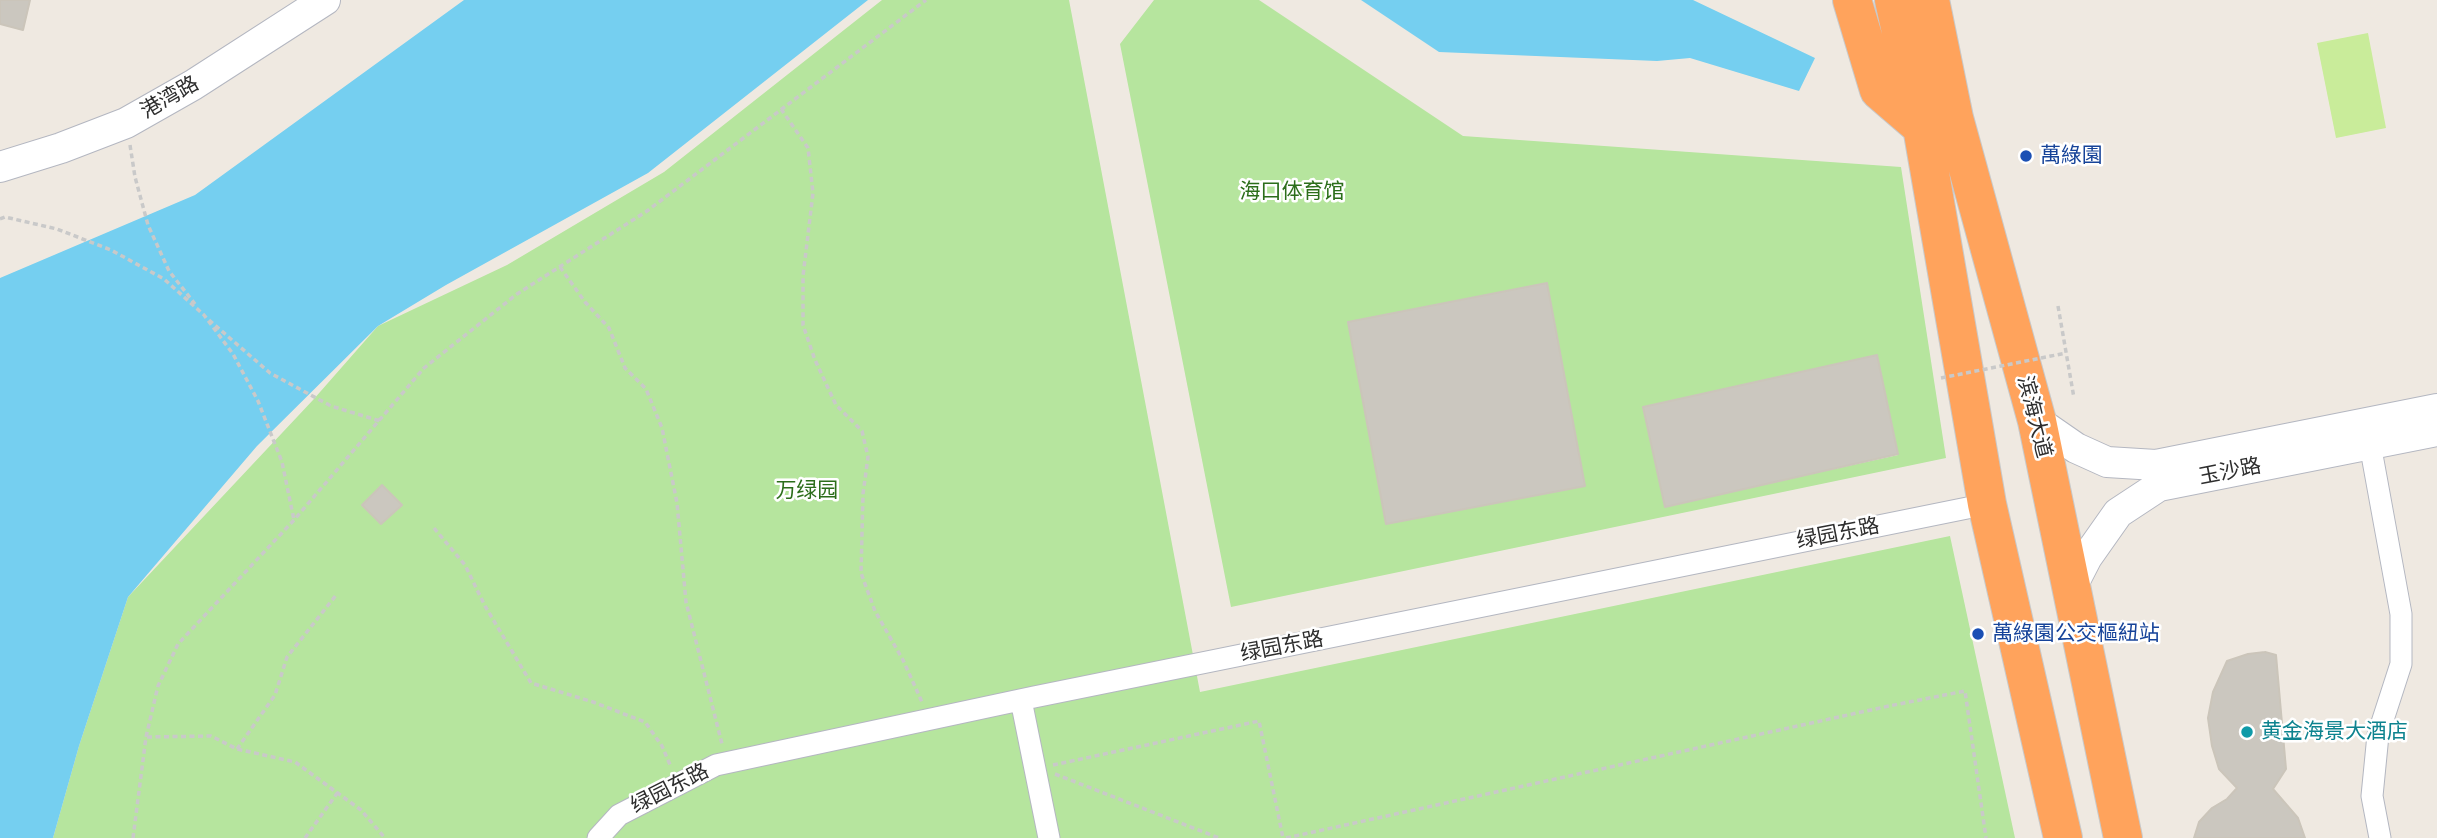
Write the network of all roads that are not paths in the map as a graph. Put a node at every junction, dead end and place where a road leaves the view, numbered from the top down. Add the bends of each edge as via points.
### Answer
1 (325, 0) edge
2 (1852, 0) edge
3 (1871, 0) edge
4 (1894, 0) edge
5 (1930, 0) edge
6 (1922, 127) junction
7 (0, 167) edge
8 (2437, 409) edge
9 (2037, 421) junction
10 (2437, 431) edge
11 (2370, 444) junction
12 (1987, 504) junction
13 (2071, 588) junction
14 (1021, 700) junction
15 (598, 838) edge
16 (1049, 838) edge
17 (2063, 838) edge
18 (2123, 838) edge
19 (2381, 838) edge

1 - 7 main road, 港湾路 via 126,123
2 - 6 highway via 1879,90
3 - 6 highway via 1890,74
4 - 6 highway
5 - 9 highway, 滨海大道 via 1954,118
6 - 12 highway
8 - 9 main road, 玉沙路 via 2156,466 2107,463 2076,449
9 - 13 highway, 滨海大道
10 - 11 main road, 玉沙路
11 - 13 main road, 玉沙路 via 2159,486 2118,513
11 - 19 street via 2401,614 2401,664 2378,735 2373,784
12 - 14 street, 绿园东路
12 - 17 highway
13 - 18 highway, 滨海大道
14 - 15 street, 绿园东路 via 716,765 619,815
14 - 16 street

